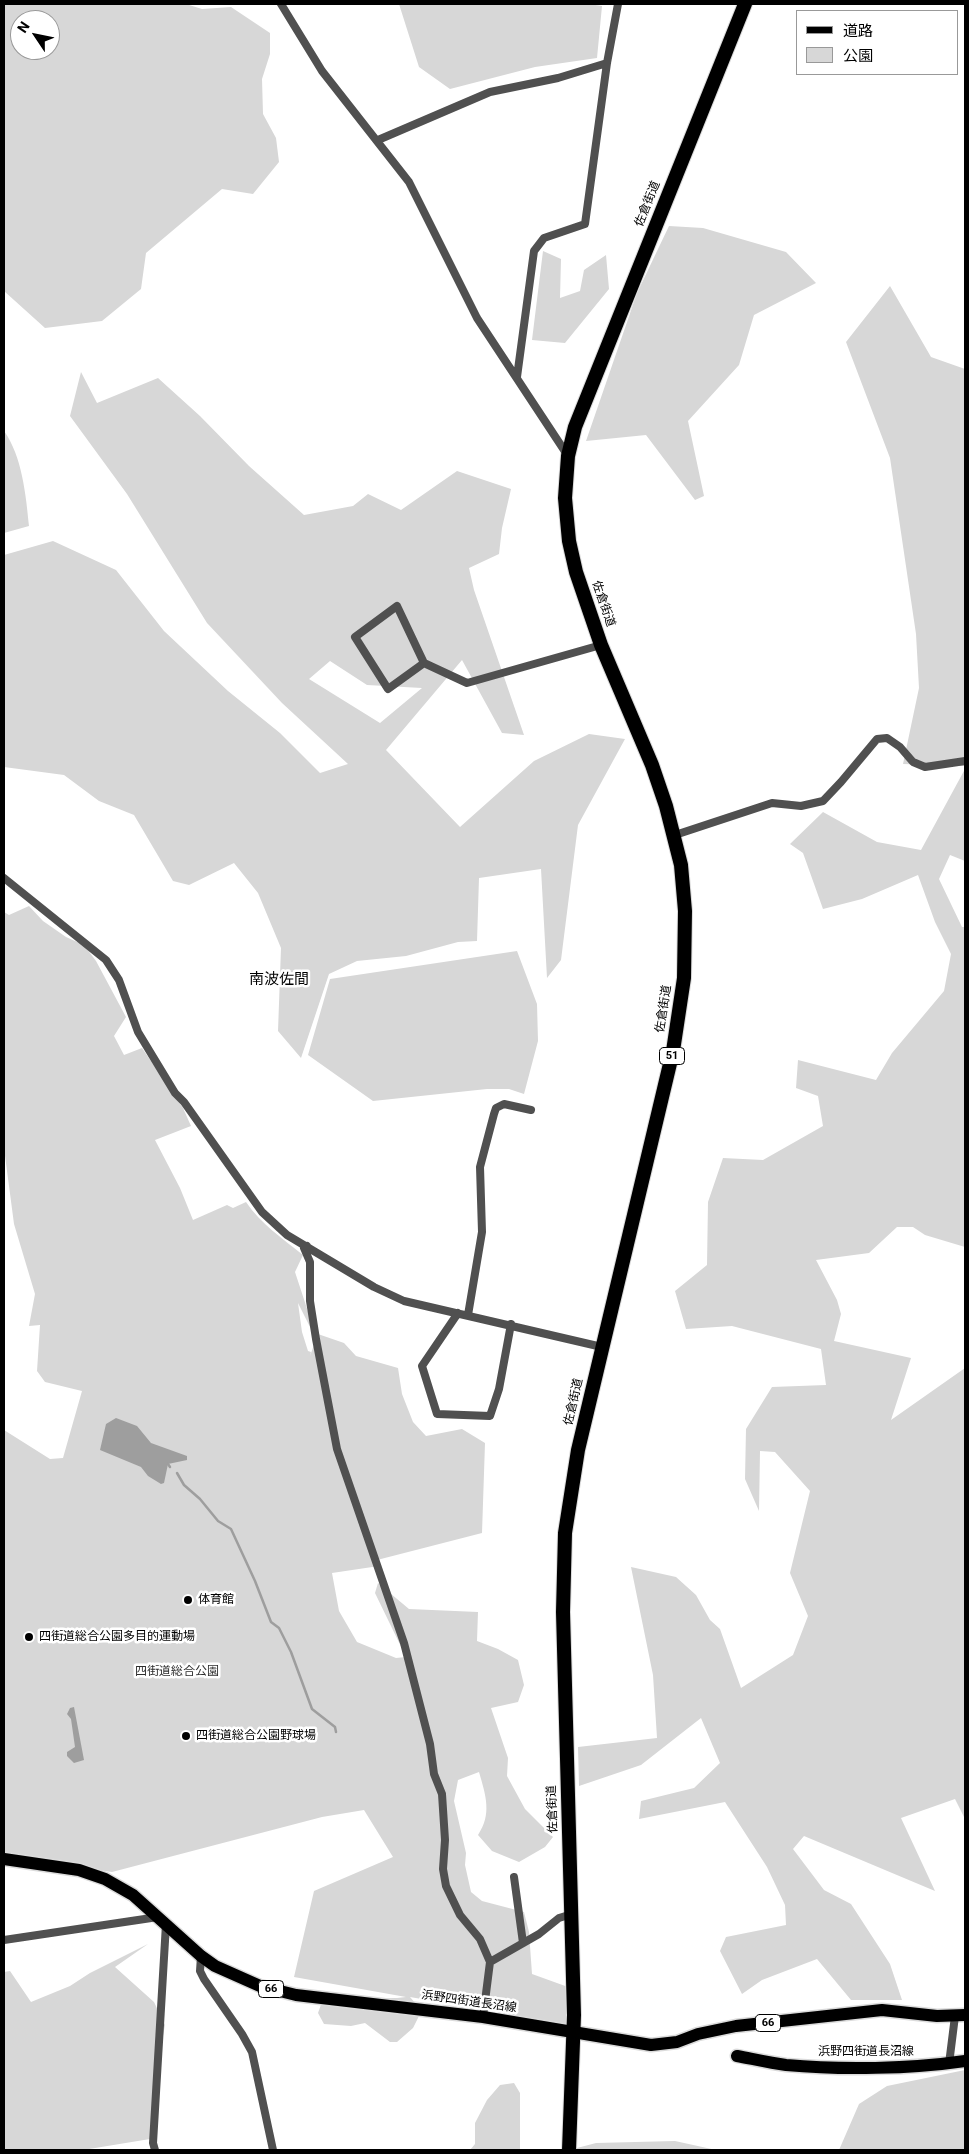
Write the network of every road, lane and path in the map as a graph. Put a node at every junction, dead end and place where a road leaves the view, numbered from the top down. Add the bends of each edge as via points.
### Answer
1 (281, 4) edge
2 (618, 4) edge
3 (745, 4) edge
4 (607, 63) junction
5 (378, 140) junction
6 (517, 376) junction
7 (568, 456) junction
8 (601, 645) junction
9 (424, 663) junction
10 (965, 762) edge
11 (675, 836) junction
12 (4, 878) edge
13 (531, 1110) dead end
14 (307, 1246) junction
15 (458, 1313) junction
16 (468, 1315) junction
17 (511, 1324) junction
18 (602, 1347) junction
19 (4, 1859) edge
20 (514, 1877) dead end
21 (572, 1914) junction
22 (162, 1920) junction
23 (4, 1940) edge
24 (523, 1943) junction
25 (201, 1956) junction
26 (490, 1962) junction
27 (960, 2016) edge
28 (483, 2017) junction
29 (574, 2033) junction
30 (737, 2056) dead end
31 (965, 2062) edge
32 (950, 2064) junction
33 (155, 2150) edge
34 (273, 2150) edge
35 (569, 2150) edge

1 - 5 street via 322,71
2 - 4 street
3 - 7 highway, 佐倉街道 / 51 via 575,427
4 - 5 street via 558,78 490,92
4 - 6 street via 585,224 544,238 534,250
5 - 6 street via 409,182 477,318
6 - 7 street
7 - 8 highway, 佐倉街道 / 51 via 565,498 569,541
8 - 9 street via 467,683
8 - 11 highway, 佐倉街道 / 51 via 652,765
9 - 9 street via 397,606 355,638 388,689
10 - 11 street via 925,767 913,762 900,746 888,738 876,739 823,801 801,806 772,802
11 - 18 highway, 佐倉街道 / 51 via 685,911 681,1008
12 - 14 street via 106,960 119,980 138,1032 175,1093 262,1212 286,1235
13 - 16 street via 504,1104 496,1108 494,1114 480,1167 482,1232
14 - 15 street via 388,1295
14 - 26 street via 304,1248 310,1262 314,1330 337,1450 404,1643 430,1744 434,1774 442,1794 446,1886 460,1914 480,1939
15 - 16 street
15 - 17 street via 422,1366 437,1414 490,1416 499,1389
16 - 17 street
17 - 18 street
18 - 21 highway, 佐倉街道 / 51 via 578,1450 565,1534 563,1612
19 - 22 main road, 浜野四街道長沼線 / 66 via 79,1870 105,1879 132,1895
20 - 24 street
21 - 24 street via 559,1918
21 - 29 highway, 佐倉街道 / 51
22 - 23 street
22 - 25 main road, 浜野四街道長沼線 / 66
22 - 33 street
24 - 26 street
25 - 28 main road, 浜野四街道長沼線 / 66 via 230,1974 296,1995
25 - 34 street via 200,1971 204,1979 252,2052
26 - 28 street
27 - 29 main road, 浜野四街道長沼線 / 66 via 882,2010 736,2026 651,2045
27 - 32 street
28 - 29 main road, 浜野四街道長沼線 / 66
29 - 35 highway, 佐倉街道 / 51
30 - 32 main road, 浜野四街道長沼線 via 785,2064 829,2066
31 - 32 main road, 浜野四街道長沼線

